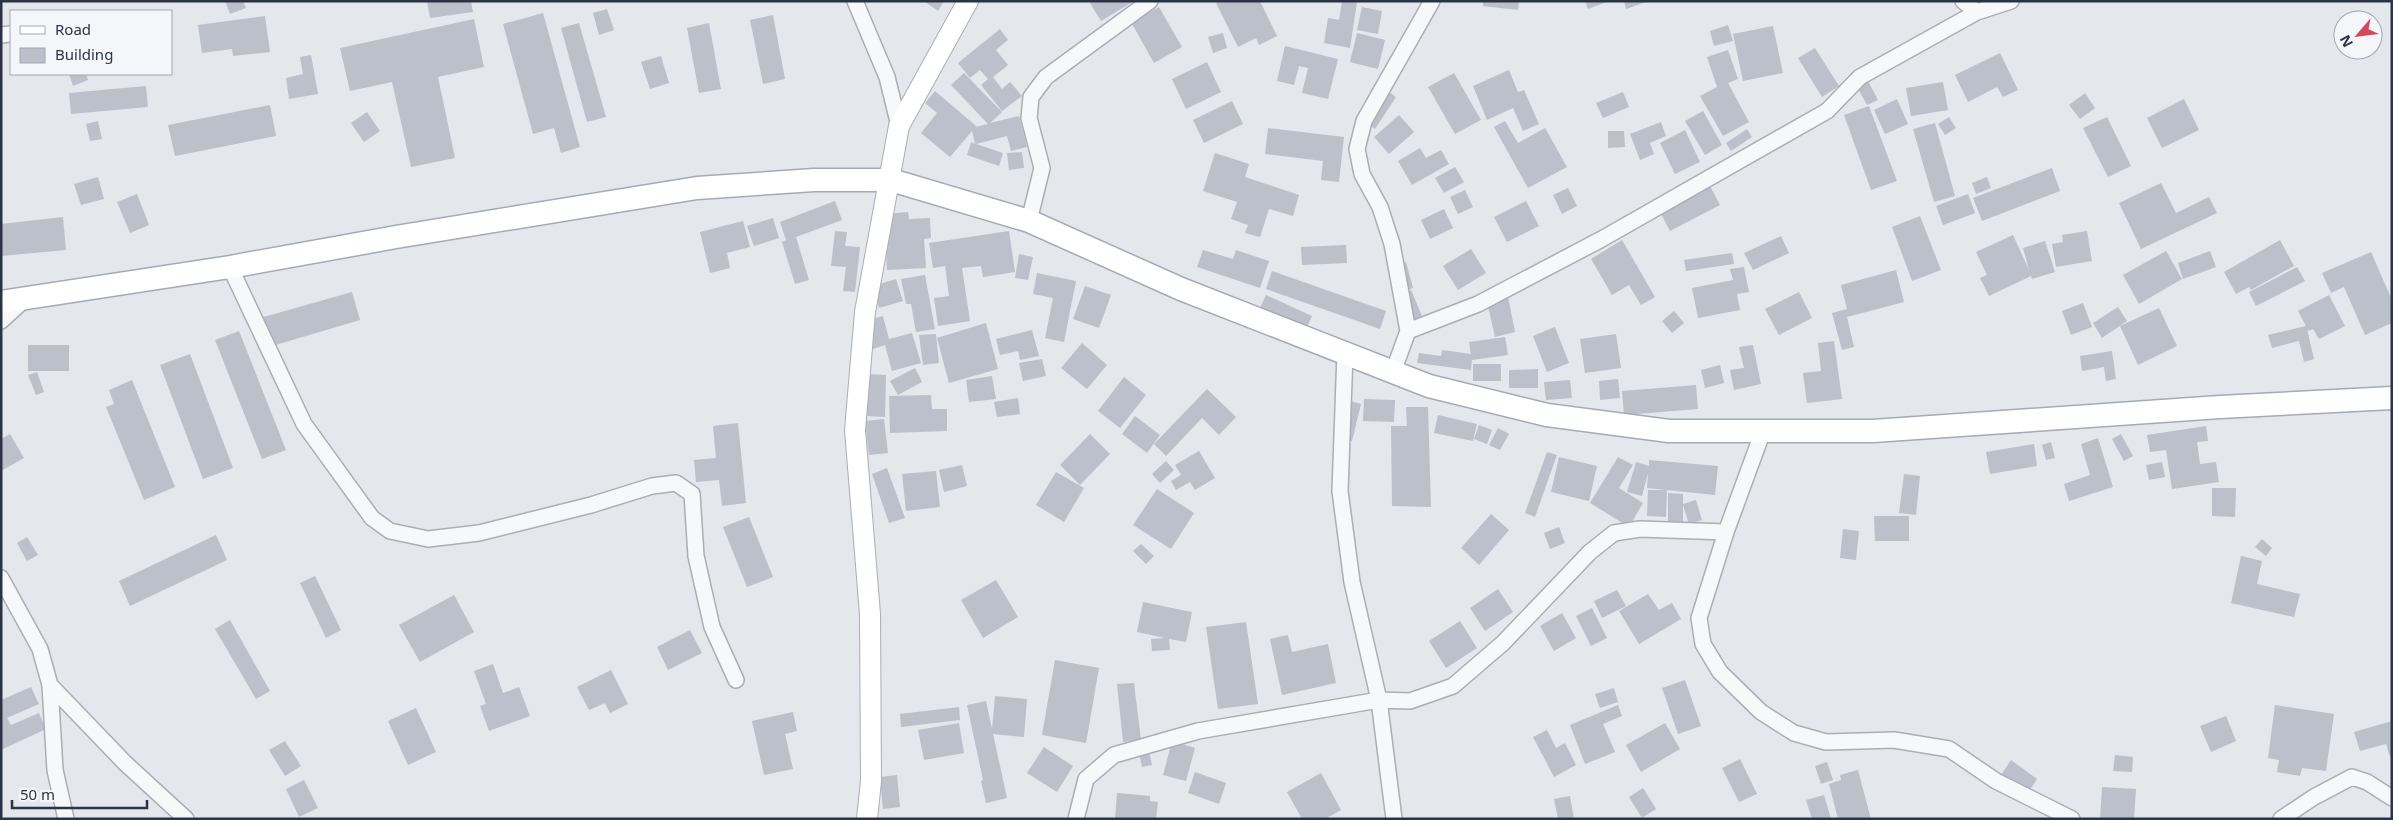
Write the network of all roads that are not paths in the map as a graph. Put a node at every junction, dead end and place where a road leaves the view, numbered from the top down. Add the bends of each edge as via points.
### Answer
1 (854, 1) edge
2 (968, 1) edge
3 (1150, 1) edge
4 (1432, 1) edge
5 (1963, 1) edge
6 (2011, 1) edge
7 (1977, 12) junction
8 (899, 126) junction
9 (890, 180) junction
10 (1029, 221) junction
11 (230, 267) junction
12 (24, 300) junction
13 (1, 302) edge
14 (1, 321) edge
15 (1408, 331) junction
16 (1345, 353) junction
17 (1393, 372) junction
18 (2392, 398) edge
19 (1763, 431) junction
20 (1726, 532) junction
21 (1, 578) edge
22 (736, 680) dead end
23 (50, 685) junction
24 (1379, 700) junction
25 (2392, 798) edge
26 (66, 819) edge
27 (186, 819) edge
28 (867, 819) edge
29 (1076, 819) edge
30 (1394, 819) edge
31 (2072, 819) edge
32 (2281, 819) edge

1 - 8 street via 887,78
2 - 8 street
3 - 10 street via 1046,77 1031,97 1029,118 1042,168
4 - 15 street via 1364,121 1357,149 1362,174 1380,206 1392,244
5 - 7 street
6 - 7 street
7 - 15 street via 1860,77 1828,111 1600,240 1478,304
8 - 9 street
9 - 10 main road
9 - 11 main road via 814,180 697,188
9 - 28 street via 865,312 855,430 870,614 871,781
10 - 16 main road via 1181,288
11 - 12 main road
11 - 22 street via 304,424 372,518 390,531 428,539 479,534 652,486 676,483 692,494 696,556 712,627
12 - 13 main road
12 - 14 street
15 - 17 street
16 - 17 main road
16 - 24 street via 1340,491 1352,582
17 - 19 main road via 1429,386 1547,415 1669,431
18 - 19 main road via 1873,431
19 - 20 street
20 - 24 street via 1640,529 1614,533 1590,552 1503,643 1453,686 1410,701
20 - 31 street via 1699,618 1703,644 1720,672 1761,712 1794,734 1826,742 1894,740 1949,749 1996,781
21 - 23 street via 40,649
23 - 26 street via 55,770
23 - 27 street via 125,763
24 - 29 street via 1198,731 1114,756 1086,778
24 - 30 street
25 - 32 street via 2367,782 2352,777

